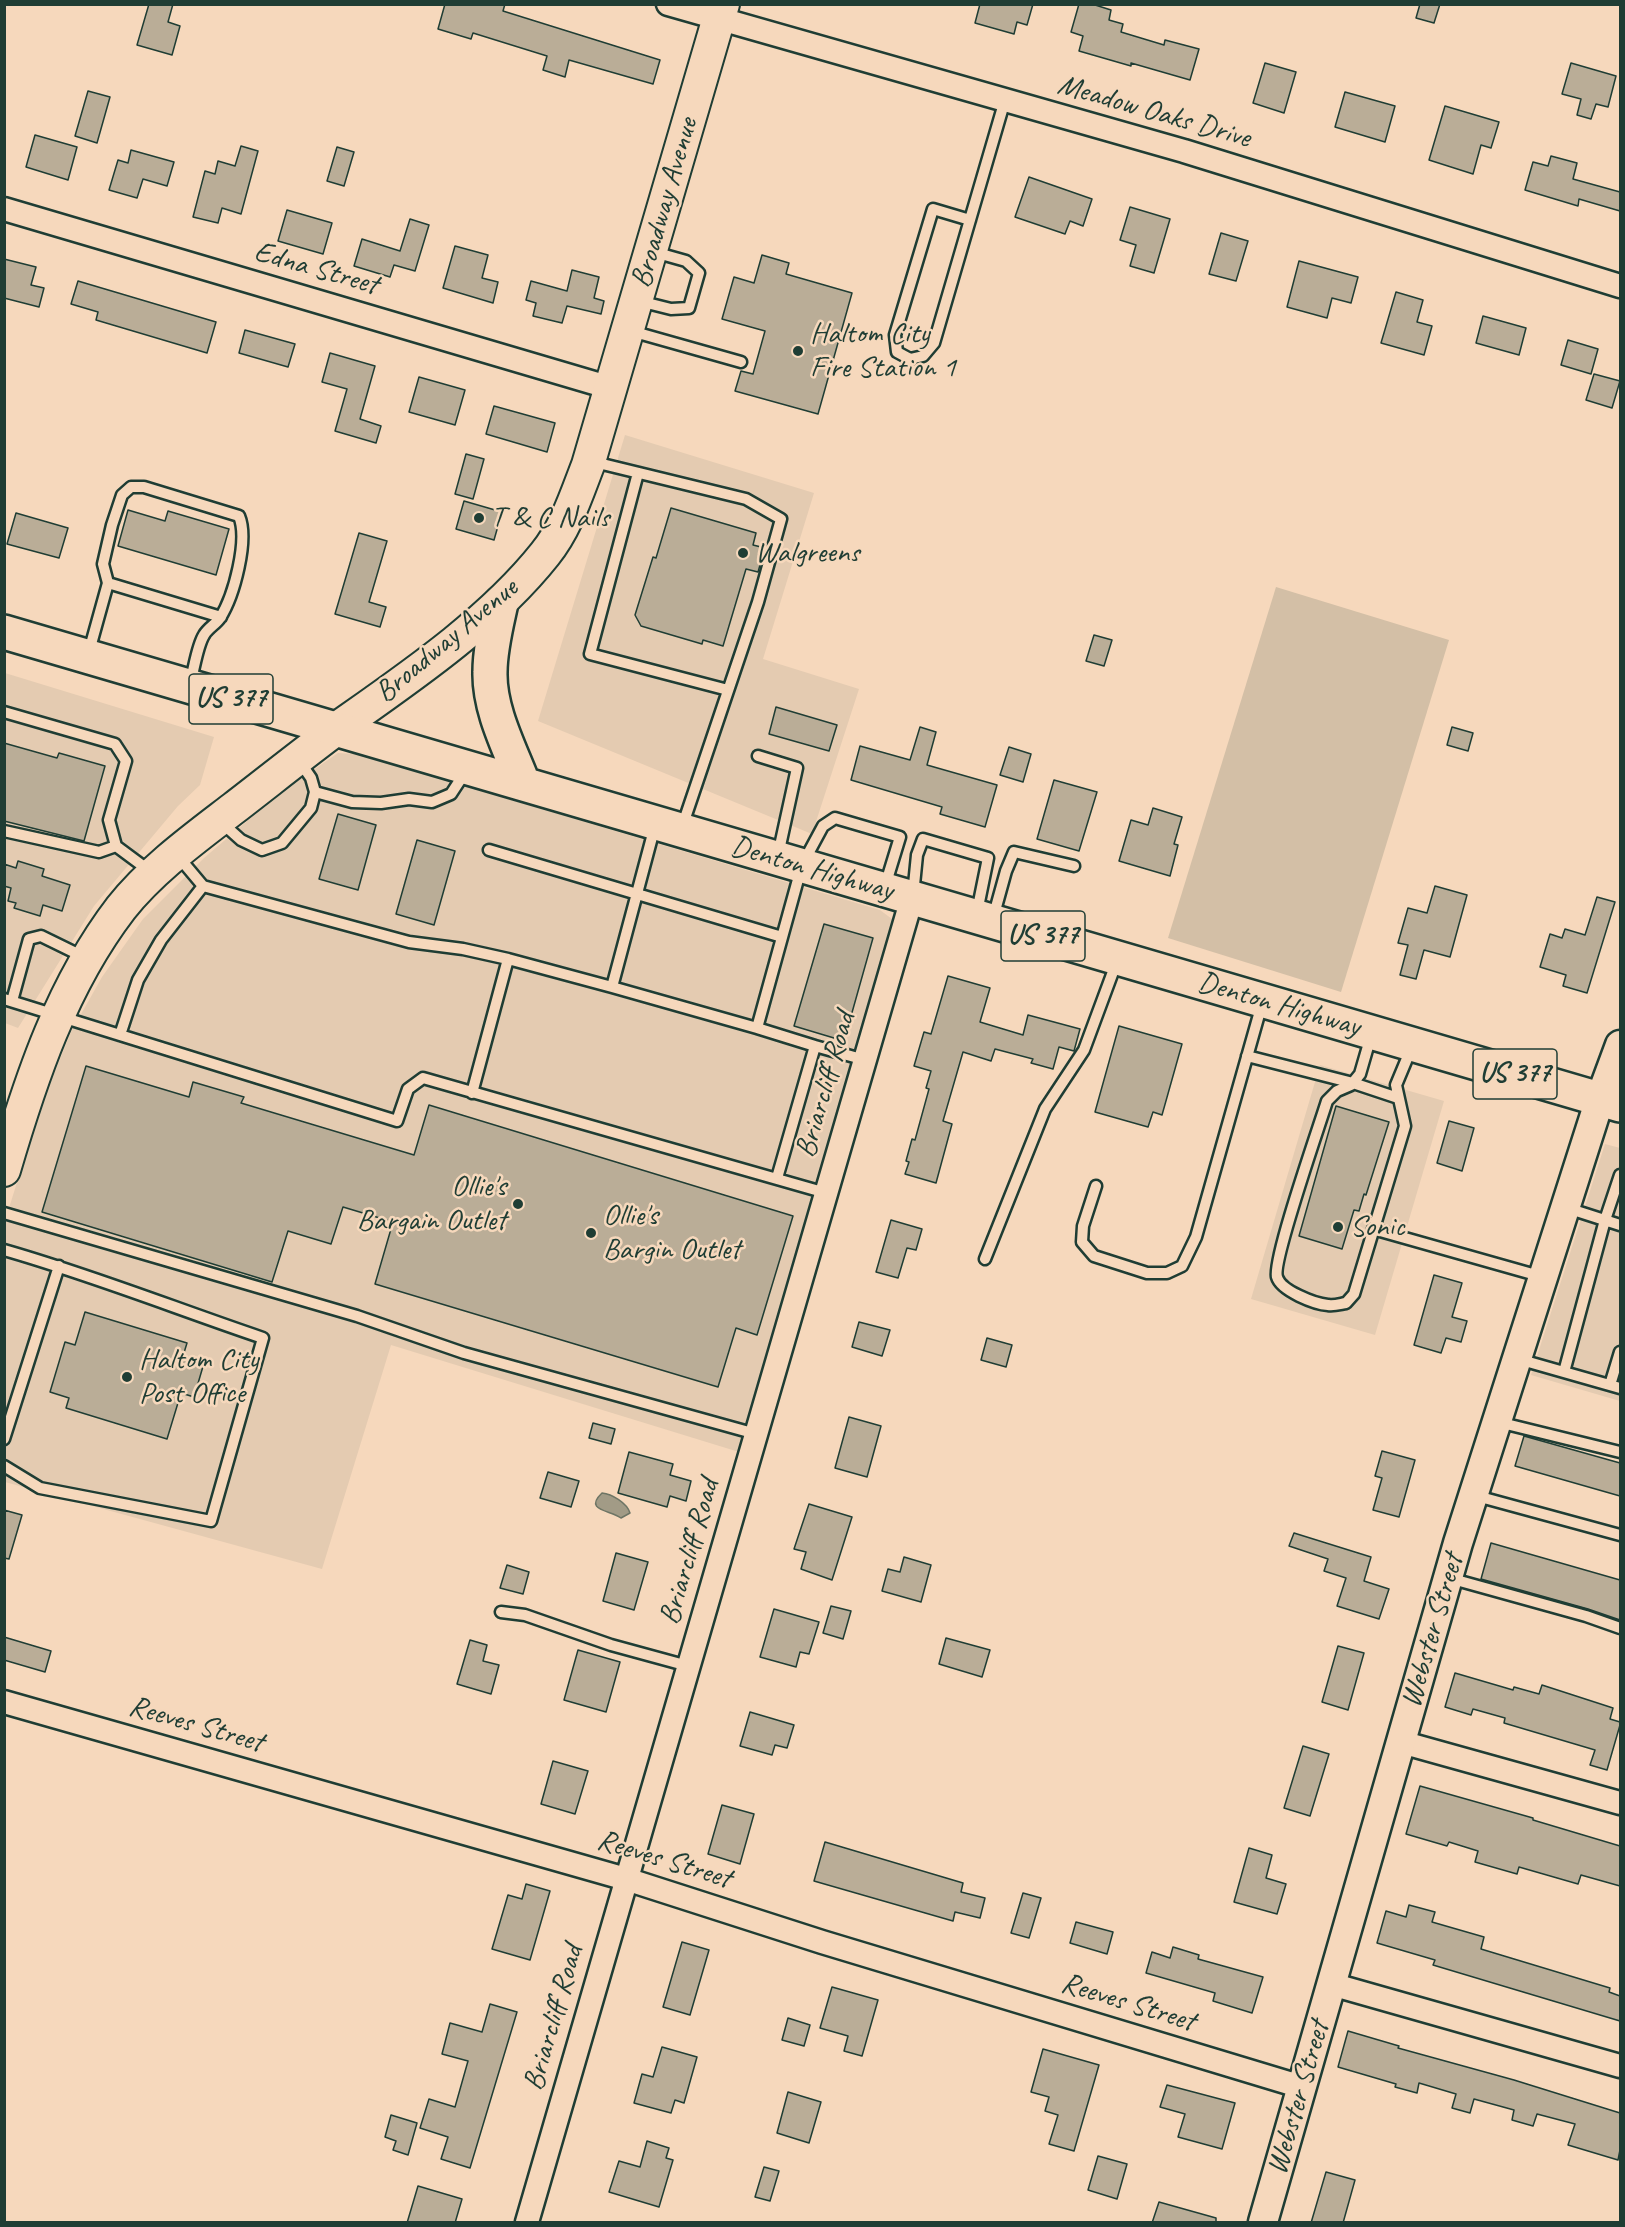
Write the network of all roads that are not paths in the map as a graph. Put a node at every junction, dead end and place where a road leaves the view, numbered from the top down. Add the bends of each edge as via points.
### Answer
1 (670, 5) edge
2 (721, 12) edge
3 (1005, 100) junction
4 (4, 209) edge
5 (970, 220) junction
6 (651, 251) junction
7 (1620, 286) edge
8 (632, 315) junction
9 (741, 362) dead end
10 (611, 388) junction
11 (589, 461) junction
12 (638, 473) junction
13 (108, 583) junction
14 (501, 603) junction
15 (221, 617) junction
16 (4, 632) edge
17 (87, 657) junction
18 (189, 686) junction
19 (728, 690) junction
20 (4, 712) edge
21 (337, 729) junction
22 (758, 756) dead end
23 (298, 759) junction
24 (468, 768) junction
25 (523, 783) junction
26 (315, 792) junction
27 (219, 820) junction
28 (668, 826) junction
29 (4, 831) edge
30 (116, 846) junction
31 (489, 850) dead end
32 (789, 862) junction
33 (165, 864) junction
34 (1074, 867) dead end
35 (203, 886) junction
36 (638, 894) junction
37 (898, 894) junction
38 (984, 919) junction
39 (782, 937) junction
40 (87, 958) junction
41 (1119, 958) junction
42 (508, 959) junction
43 (612, 987) junction
44 (8, 1000) edge
45 (1262, 1000) junction
46 (58, 1015) junction
47 (757, 1028) junction
48 (1372, 1033) junction
49 (120, 1035) junction
50 (1413, 1045) junction
51 (1620, 1045) edge
52 (814, 1046) junction
53 (1247, 1056) junction
54 (865, 1060) junction
55 (1353, 1083) junction
56 (472, 1093) junction
57 (1398, 1098) junction
58 (1610, 1102) edge
59 (4, 1170) edge
60 (1620, 1174) edge
61 (777, 1178) junction
62 (1096, 1186) dead end
63 (826, 1193) junction
64 (1567, 1208) junction
65 (4, 1213) edge
66 (1605, 1220) junction
67 (1620, 1225) edge
68 (1373, 1229) junction
69 (4, 1250) edge
70 (985, 1259) dead end
71 (59, 1266) junction
72 (1544, 1277) junction
73 (1620, 1352) edge
74 (1518, 1359) junction
75 (1564, 1372) junction
76 (1615, 1387) edge
77 (1496, 1421) junction
78 (756, 1434) junction
79 (4, 1439) edge
80 (1620, 1452) edge
81 (4, 1466) edge
82 (1473, 1495) junction
83 (1620, 1535) edge
84 (1449, 1578) junction
85 (501, 1611) dead end
86 (1620, 1628) edge
87 (688, 1666) junction
88 (4, 1702) edge
89 (1401, 1742) junction
90 (1620, 1803) edge
91 (626, 1879) junction
92 (1331, 1984) junction
93 (1620, 2066) edge
94 (1302, 2087) junction
95 (527, 2223) edge
96 (1263, 2223) edge

1 - 2 street, Meadow Oaks Drive
2 - 3 street, Meadow Oaks Drive
2 - 6 main road, Broadway Avenue
3 - 5 lane
3 - 7 street, Meadow Oaks Drive via 1184,151
4 - 10 street, Edna Street
5 - 5 lane via 934,343 923,356 910,359 897,352 895,335 933,209
6 - 8 main road, Broadway Avenue
6 - 8 lane via 686,261 699,273 689,308
8 - 9 lane
8 - 10 main road, Broadway Avenue
10 - 11 main road, Broadway Avenue
11 - 12 lane
11 - 14 main road, Broadway Avenue via 569,515 546,553
12 - 19 lane via 590,654
12 - 19 lane via 747,499 781,519
13 - 15 lane
13 - 15 lane via 103,564 122,495 131,487 144,487 239,516 244,536 237,575
13 - 17 lane
14 - 21 main road, Broadway Avenue
14 - 25 main road via 491,647 491,685 498,718
15 - 18 lane via 204,635
16 - 17 main road, Denton Highway / US 377
17 - 18 main road, Denton Highway / US 377
18 - 21 main road, Denton Highway / US 377
19 - 28 lane
20 - 30 lane via 115,744 126,761 109,820
21 - 23 main road, Broadway Avenue
21 - 24 main road, Denton Highway / US 377
22 - 32 lane via 797,768
23 - 26 lane
23 - 27 main road, Broadway Avenue
24 - 25 main road, Denton Highway / US 377
24 - 26 lane via 451,794 432,802 352,802
25 - 28 main road, Denton Highway / US 377
26 - 27 lane via 311,808 282,843 262,850 242,840
27 - 33 main road, Broadway Avenue
28 - 32 main road, Denton Highway / US 377
28 - 36 lane
29 - 30 lane via 99,852
30 - 33 lane
31 - 36 lane
32 - 37 main road, Denton Highway / US 377
32 - 37 lane via 822,826 835,818 846,821 900,837
32 - 39 lane
33 - 35 lane
33 - 40 main road, Broadway Avenue via 122,907
34 - 38 lane via 1014,852
35 - 42 lane via 409,942
35 - 49 lane via 161,940 138,980
36 - 39 lane
36 - 43 lane
37 - 38 main road, Denton Highway / US 377
37 - 38 lane via 923,839 988,858
37 - 54 street, Briarcliff Road
38 - 41 main road, Denton Highway / US 377
39 - 47 lane
40 - 44 lane via 41,936 29,939
40 - 46 main road, Broadway Avenue
41 - 45 main road, Denton Highway / US 377
41 - 70 lane via 1084,1050 1045,1109
42 - 43 lane
42 - 56 lane
43 - 47 lane
44 - 46 lane
45 - 48 main road, Denton Highway / US 377
45 - 53 lane
46 - 49 lane
46 - 59 main road, Broadway Avenue via 28,1088
47 - 52 lane
48 - 50 main road, Denton Highway / US 377
48 - 55 lane via 1364,1065
49 - 56 lane via 397,1121 408,1089 423,1078
50 - 57 lane via 1396,1085
50 - 58 main road, Denton Highway / US 377
51 - 58 street, Webster Street
52 - 54 lane
52 - 61 lane
53 - 55 lane
53 - 62 lane via 1196,1237 1182,1266 1167,1274 1147,1273 1094,1256 1082,1242
54 - 63 street, Briarcliff Road
55 - 57 lane
55 - 68 lane via 1327,1101 1282,1244 1276,1275 1280,1283 1304,1298 1327,1305 1346,1303 1354,1294
56 - 61 lane
57 - 68 lane via 1405,1126
58 - 64 street, Webster Street
60 - 66 lane
61 - 63 lane
63 - 78 street, Briarcliff Road
64 - 66 lane
64 - 72 street, Webster Street
65 - 78 lane via 357,1316 465,1353
66 - 67 lane
66 - 75 lane
68 - 72 lane
69 - 71 lane
71 - 79 lane
71 - 81 lane via 263,1338 211,1521 40,1488
72 - 74 street, Webster Street
73 - 76 lane
74 - 75 lane
74 - 77 street, Webster Street
75 - 76 lane
77 - 80 lane
77 - 82 street, Webster Street
78 - 87 street, Briarcliff Road
82 - 83 lane
82 - 84 street, Webster Street
84 - 86 lane
84 - 89 street, Webster Street
85 - 87 lane
87 - 91 street, Briarcliff Road
88 - 91 street, Reeves Street
89 - 90 street
89 - 92 street, Webster Street
91 - 94 street, Reeves Street
91 - 95 street, Briarcliff Road
92 - 93 street
92 - 94 street, Webster Street
94 - 96 street, Webster Street

